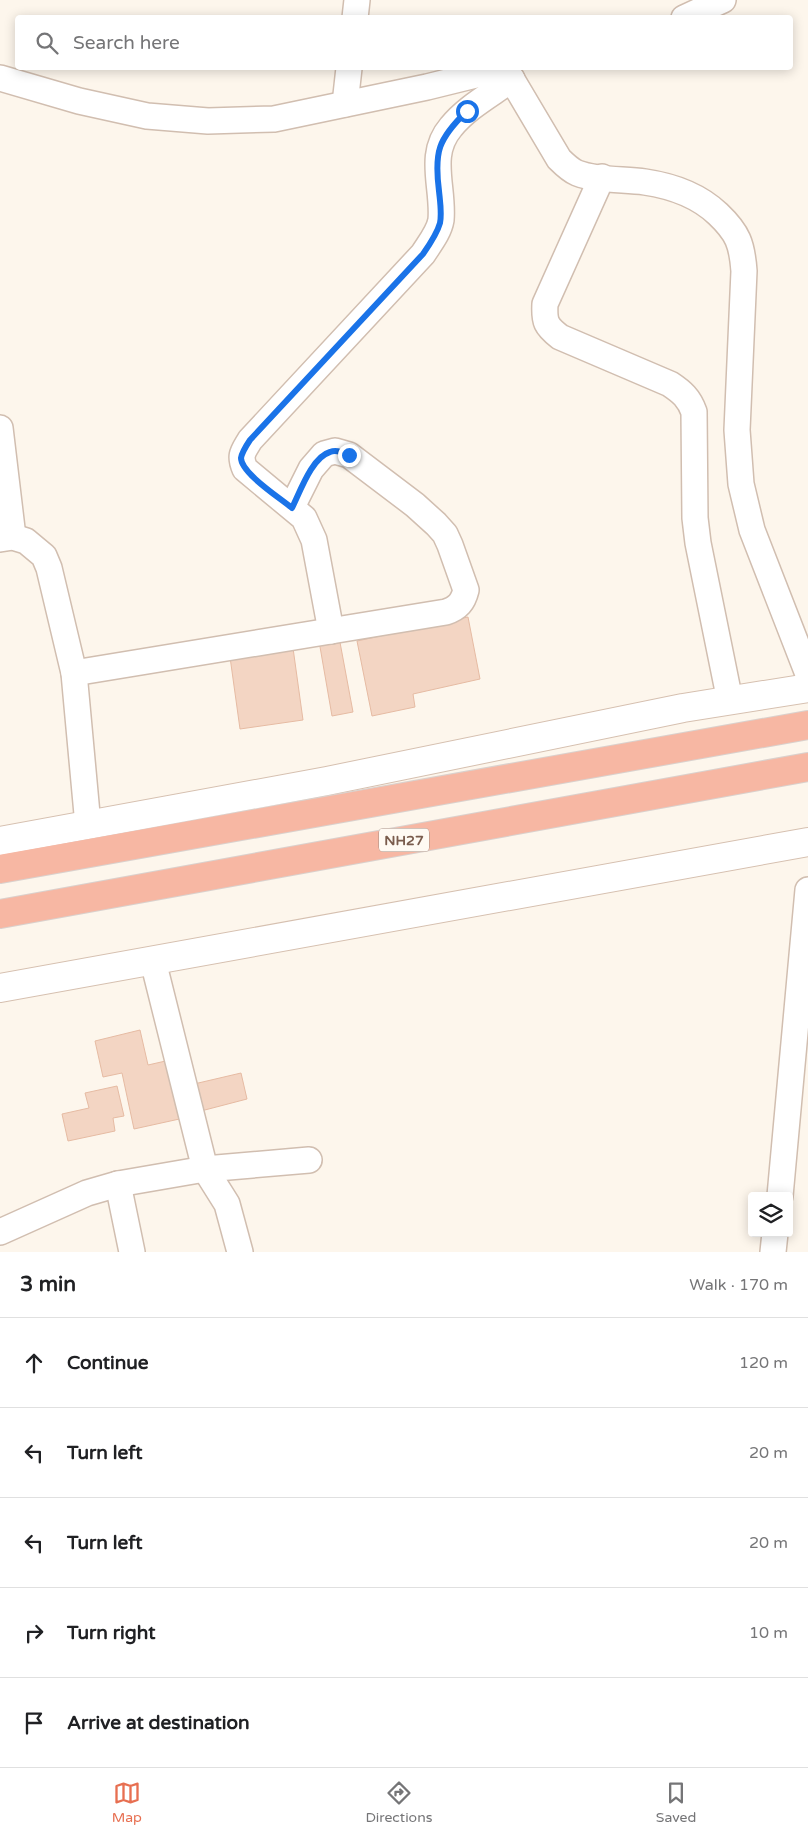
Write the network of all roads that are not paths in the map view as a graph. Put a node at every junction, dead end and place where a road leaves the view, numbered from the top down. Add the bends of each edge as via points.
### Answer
1 (357, 0) edge
2 (723, 0) edge
3 (355, 15) edge
4 (690, 15) edge
5 (349, 70) edge
6 (507, 71) edge
7 (0, 78) edge
8 (345, 104) junction
9 (602, 177) junction
10 (0, 428) edge
11 (292, 508) junction
12 (7, 538) edge
13 (331, 630) junction
14 (74, 672) junction
15 (808, 674) edge
16 (808, 688) edge
17 (730, 701) junction
18 (808, 724) edge
19 (808, 767) edge
20 (88, 825) junction
21 (0, 841) edge
22 (808, 842) edge
23 (0, 869) edge
24 (808, 890) edge
25 (0, 914) edge
26 (153, 960) junction
27 (0, 988) edge
28 (801, 1061) edge
29 (310, 1160) dead end
30 (205, 1169) junction
31 (118, 1184) junction
32 (781, 1192) edge
33 (0, 1232) edge
34 (775, 1237) edge
35 (132, 1252) edge
36 (240, 1252) edge
37 (773, 1252) edge

1 - 3 street
2 - 4 street
5 - 8 street
6 - 8 street
6 - 9 street via 559,158 576,172
6 - 11 street via 450,127 440,144 437,160 440,221 423,254 242,452 245,469
7 - 8 street via 147,116 208,121 274,119
9 - 15 street via 676,188 712,209 736,235 742,250 744,271 737,430 742,484 752,530
9 - 17 street via 545,304 545,318 550,329 560,337 670,384 690,402 694,412 698,543
10 - 12 street
11 - 13 street via 304,518 314,540
11 - 13 street via 311,469 324,454 335,451 349,455 436,524 450,545 466,590 460,605 454,610
12 - 14 street via 26,541 44,556
13 - 14 street
14 - 20 street
16 - 17 street
17 - 20 street
18 - 23 highway
19 - 25 highway, NH27
20 - 21 street
22 - 26 street
24 - 28 street
26 - 27 street
26 - 30 street
28 - 32 street
29 - 30 street
30 - 31 street
30 - 36 street via 222,1192
31 - 33 street via 87,1193
31 - 35 street
34 - 37 street

